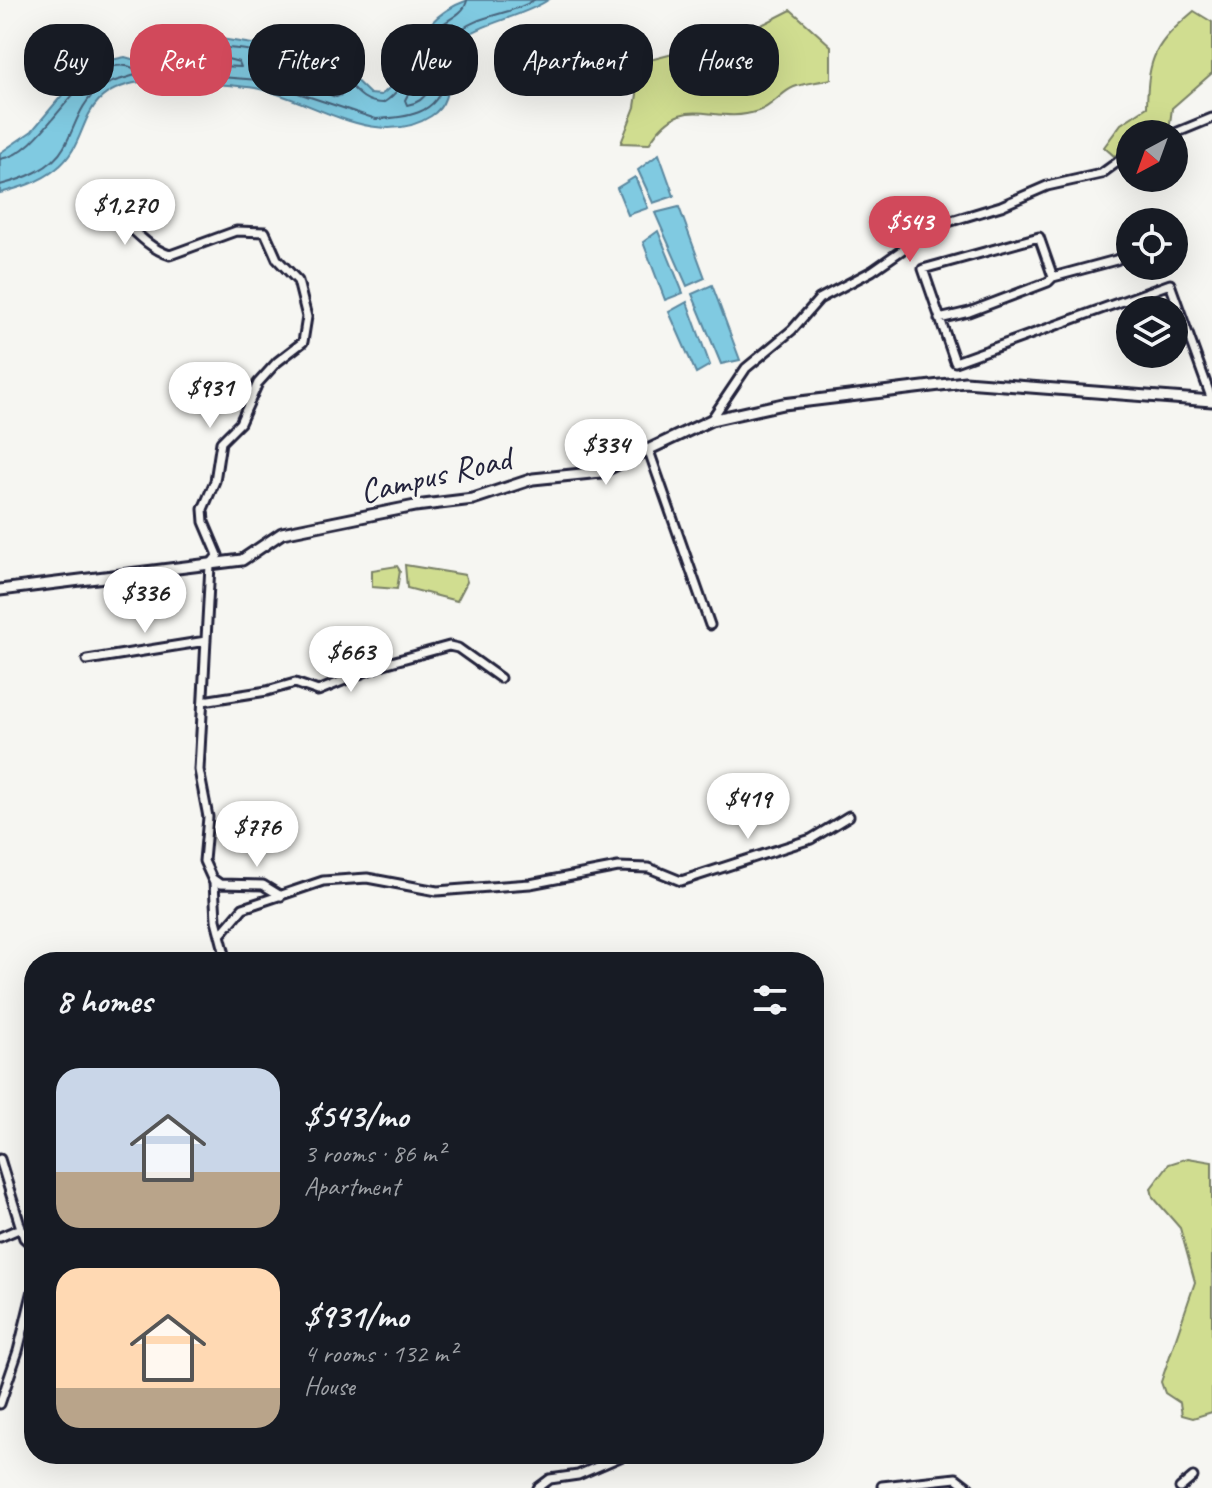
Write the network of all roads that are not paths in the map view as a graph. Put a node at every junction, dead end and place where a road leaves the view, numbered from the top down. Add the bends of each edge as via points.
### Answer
1 (1212, 118) edge
2 (1188, 128) edge
3 (1116, 163) edge
4 (92, 200) dead end
5 (1116, 260) edge
6 (1053, 277) junction
7 (939, 319) junction
8 (1212, 401) edge
9 (711, 420) junction
10 (649, 451) junction
11 (210, 565) junction
12 (0, 590) edge
13 (710, 625) dead end
14 (206, 641) junction
15 (87, 660) dead end
16 (500, 678) dead end
17 (203, 701) junction
18 (849, 816) dead end
19 (213, 879) junction
20 (281, 896) junction
21 (220, 935) junction
22 (224, 952) edge
23 (0, 1159) edge
24 (21, 1228) junction
25 (0, 1237) edge
26 (24, 1238) edge
27 (24, 1327) edge
28 (0, 1404) edge
29 (604, 1464) edge
30 (1193, 1477) dead end
31 (882, 1486) edge
32 (538, 1488) edge
33 (969, 1488) edge
34 (1180, 1488) edge

1 - 2 street
3 - 9 street via 1101,174 1047,186 938,225 872,271 819,299 746,368
4 - 11 street via 108,206 134,234 170,255 236,231 265,232 277,259 298,281 306,339 258,383 240,423 221,442 215,481 203,509 218,555
5 - 6 street
6 - 7 street
6 - 7 street via 1039,237 923,269
7 - 8 street via 955,362 1170,284
8 - 9 street, Campus Road via 965,382 783,404
9 - 10 street, Campus Road
10 - 11 street, Campus Road via 601,472 533,479 473,499 282,533 242,560
10 - 13 street
11 - 12 street, Campus Road
11 - 14 street
14 - 15 street
14 - 17 street
16 - 17 street via 449,646 318,691 295,683
17 - 19 street via 199,770 208,817 204,861
18 - 20 street via 811,839 681,881 649,868 618,867 530,884 437,891 367,878 323,881
19 - 20 street via 220,884 263,885
19 - 21 street
20 - 21 street via 243,908
21 - 22 street
23 - 24 street
24 - 25 street
24 - 26 street
27 - 28 street
29 - 32 street via 550,1479
30 - 34 street
31 - 33 street via 956,1478

